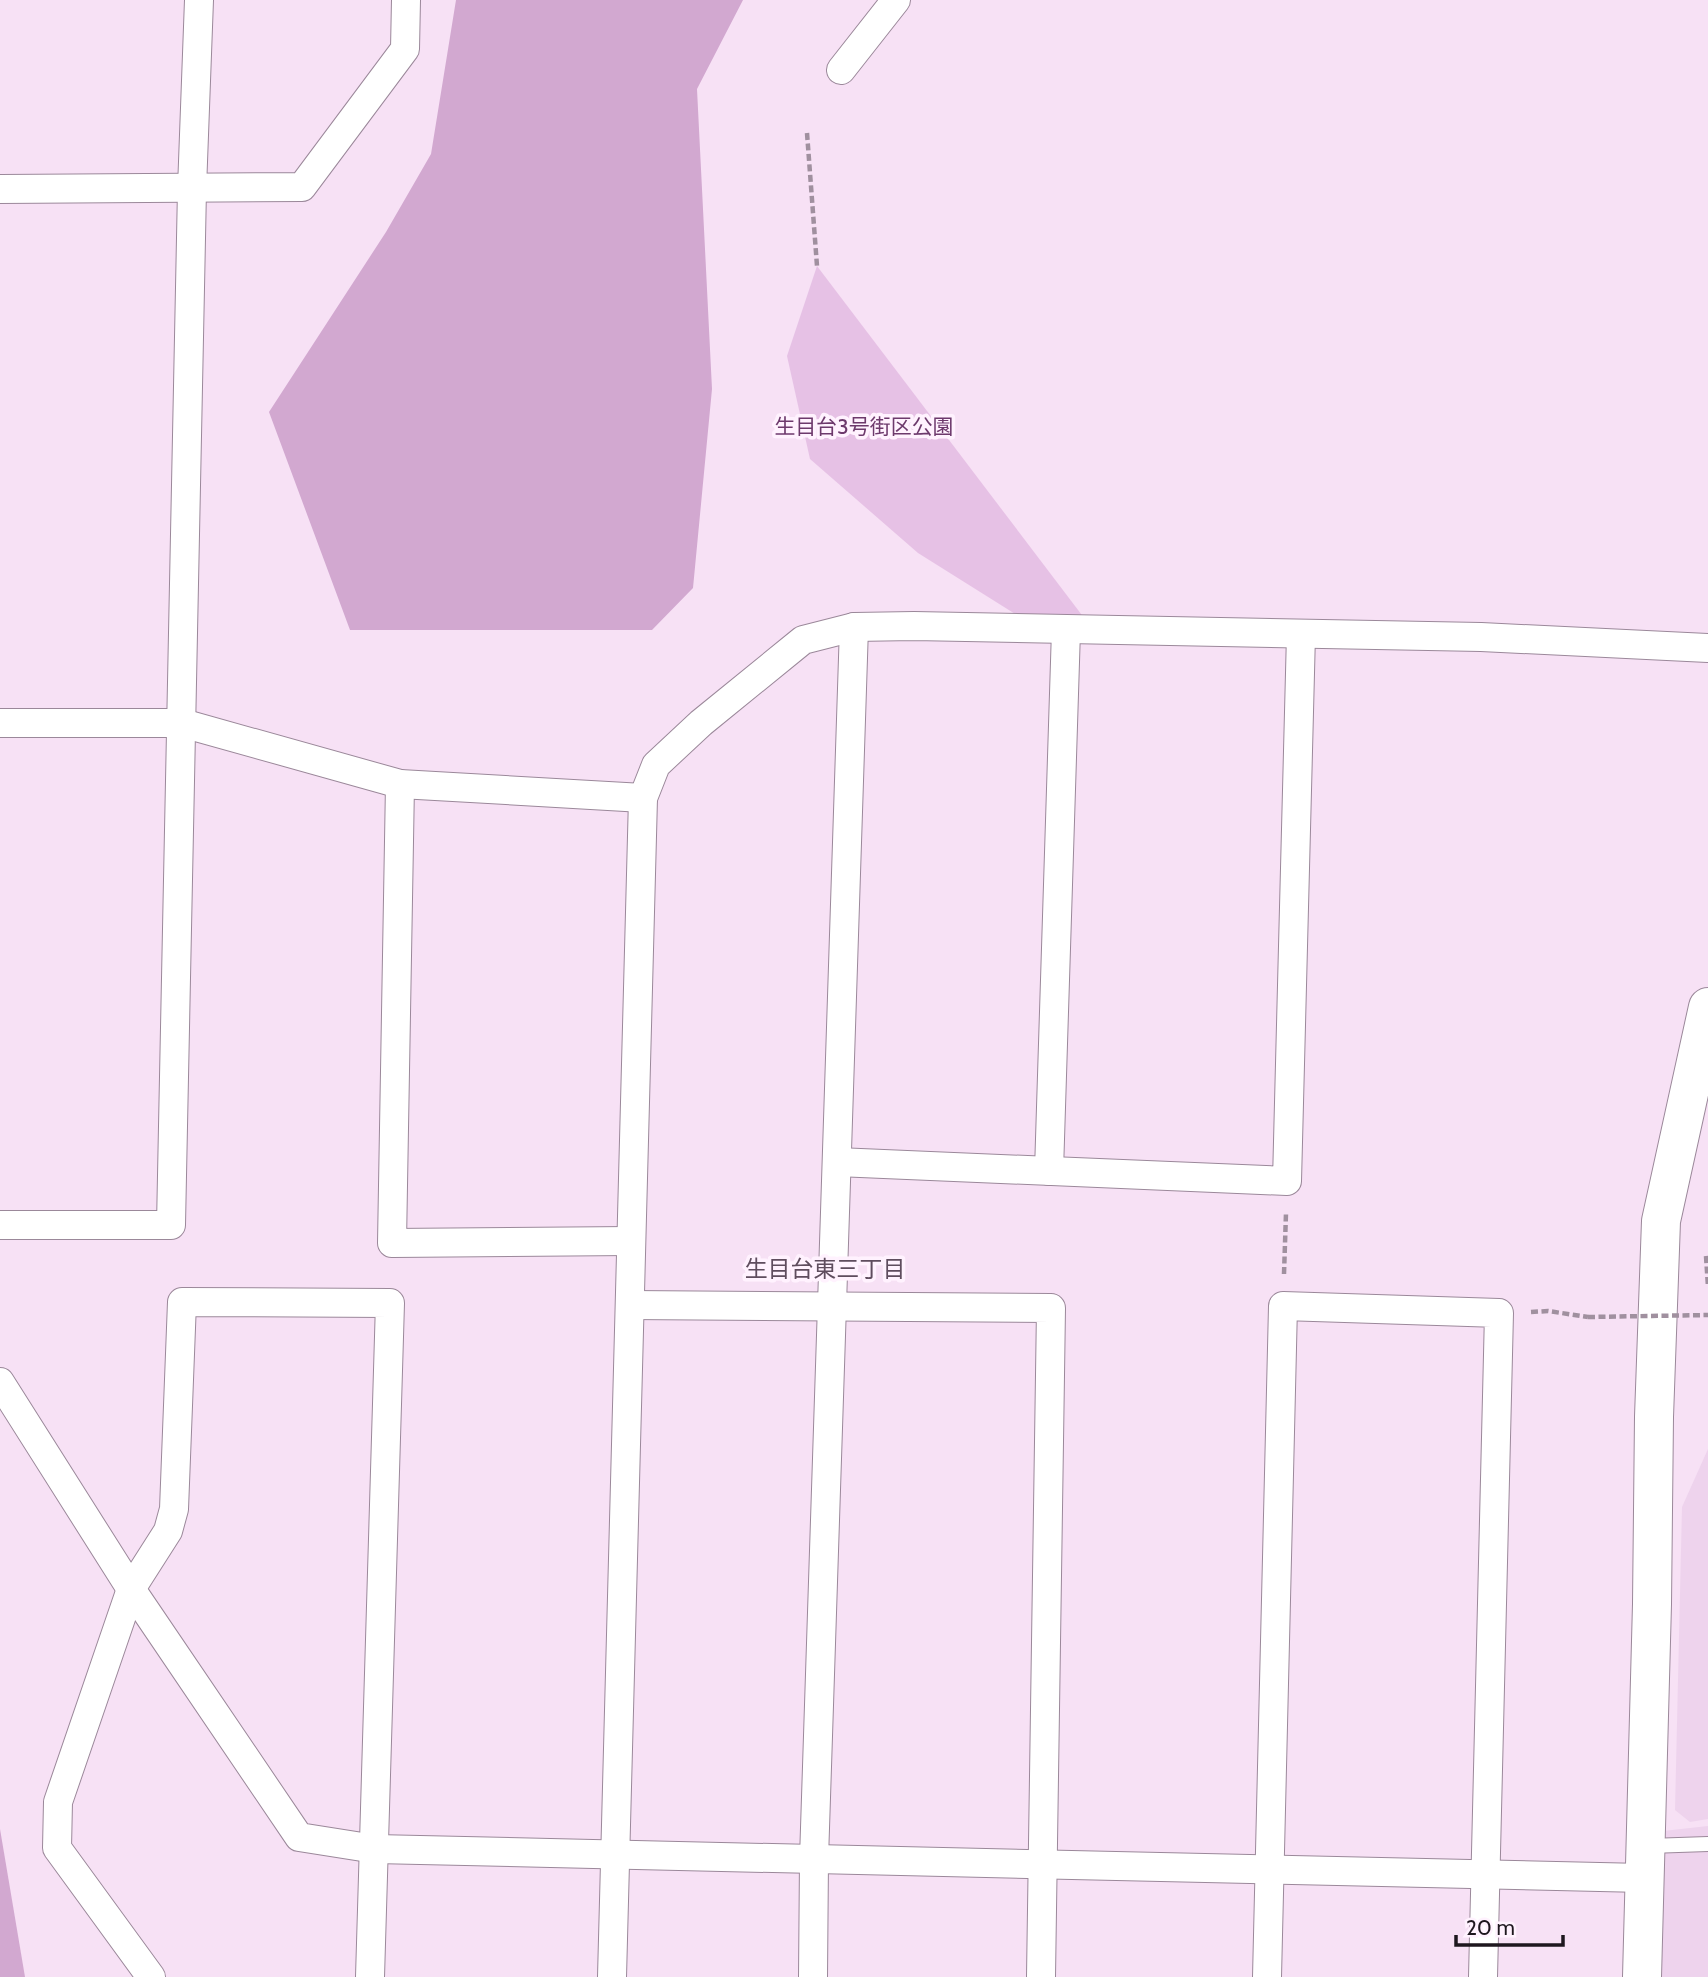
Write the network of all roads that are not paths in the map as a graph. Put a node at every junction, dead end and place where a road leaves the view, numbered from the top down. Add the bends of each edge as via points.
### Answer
1 (199, 0) edge
2 (406, 0) edge
3 (896, 0) edge
4 (841, 70) dead end
5 (192, 189) junction
6 (0, 190) edge
7 (855, 627) junction
8 (1066, 630) junction
9 (1301, 635) junction
10 (1708, 648) edge
11 (0, 723) edge
12 (182, 723) junction
13 (400, 784) junction
14 (643, 798) junction
15 (1708, 1007) edge
16 (837, 1162) junction
17 (1049, 1171) junction
18 (0, 1225) edge
19 (631, 1241) junction
20 (630, 1306) junction
21 (832, 1307) junction
22 (0, 1382) edge
23 (131, 1589) junction
24 (1702, 1845) edge
25 (375, 1849) junction
26 (615, 1854) junction
27 (1708, 1857) edge
28 (814, 1859) junction
29 (1644, 1862) junction
30 (1043, 1864) junction
31 (1269, 1869) junction
32 (1486, 1874) junction
33 (151, 1977) edge
34 (370, 1977) edge
35 (612, 1977) edge
36 (813, 1977) edge
37 (1041, 1977) edge
38 (1267, 1977) edge
39 (1483, 1977) edge
40 (1642, 1977) edge

1 - 5 street
2 - 5 street via 405,49 302,187
3 - 4 street
5 - 6 street
5 - 12 street
7 - 8 street
7 - 14 street via 803,640 656,765
7 - 16 street
8 - 9 street
8 - 17 street
9 - 10 street via 1481,637
9 - 17 street via 1287,1181
11 - 12 street
12 - 13 street
12 - 18 street via 171,1225
13 - 14 street
13 - 19 street via 392,1243
14 - 19 street
15 - 29 street via 1661,1221
16 - 17 street
16 - 21 street
19 - 20 street
20 - 21 street
20 - 26 street
21 - 28 street
21 - 30 street via 1051,1308
22 - 23 street
23 - 25 street via 299,1837
23 - 25 street via 168,1531 174,1509 182,1301 390,1303
23 - 33 street via 58,1802 57,1848
24 - 27 lane
24 - 29 lane
25 - 26 street
25 - 34 street
26 - 28 street
26 - 35 street
28 - 30 street
28 - 36 street
29 - 32 street
29 - 40 street
30 - 31 street
30 - 37 street
31 - 32 street
31 - 32 street via 1283,1306 1499,1313
31 - 38 street
32 - 39 street

